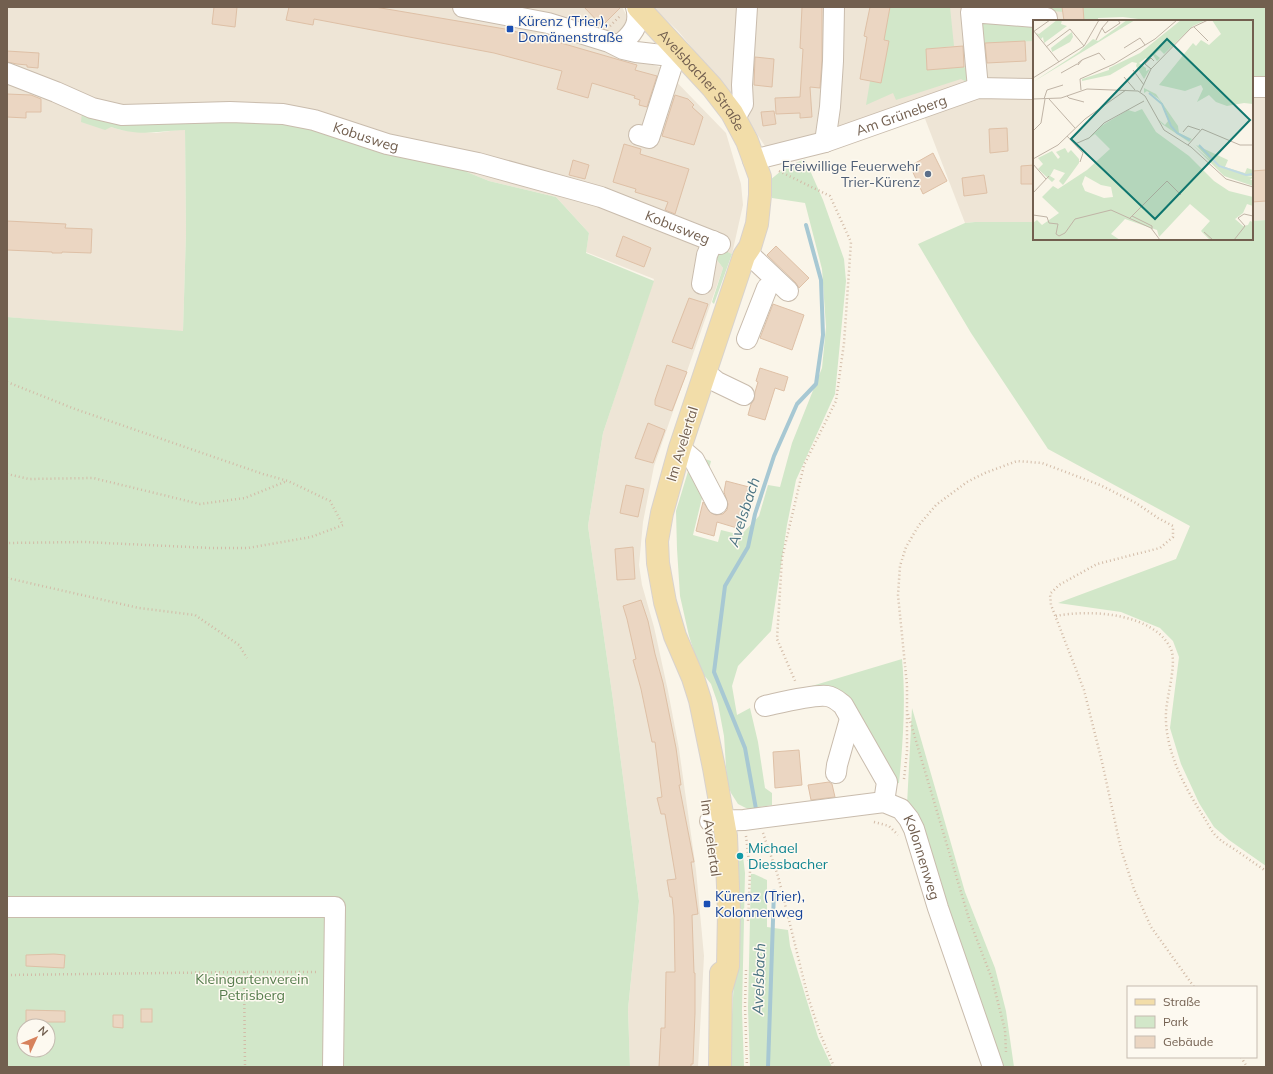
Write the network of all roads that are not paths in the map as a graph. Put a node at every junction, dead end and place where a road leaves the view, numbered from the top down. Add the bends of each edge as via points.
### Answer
1 (463, 7) edge
2 (747, 7) edge
3 (834, 7) edge
4 (632, 10) edge
5 (1047, 20) edge
6 (613, 38) junction
7 (677, 50) junction
8 (7, 73) edge
9 (1253, 87) edge
10 (1266, 87) edge
11 (978, 88) junction
12 (1033, 89) edge
13 (735, 118) junction
14 (639, 135) dead end
15 (825, 142) junction
16 (753, 160) junction
17 (742, 261) junction
18 (702, 284) dead end
19 (748, 339) dead end
20 (706, 373) junction
21 (744, 395) dead end
22 (680, 448) junction
23 (717, 504) dead end
24 (675, 636) junction
25 (765, 706) dead end
26 (850, 719) junction
27 (836, 773) dead end
28 (884, 802) junction
29 (717, 821) junction
30 (7, 907) edge
31 (1000, 1060) edge
32 (333, 1067) edge
33 (720, 1067) edge

1 - 6 street
2 - 13 street via 742,104
3 - 15 street via 831,90
4 - 6 street via 638,16 632,33
4 - 7 main road, Avelsbacher Straße
5 - 11 street via 971,12
6 - 7 street via 623,49 636,52 662,55
7 - 13 main road, Avelsbacher Straße via 696,68
7 - 14 street via 649,138
8 - 18 street, Kobusweg via 92,108 122,115 230,112 283,114 314,120 387,144 478,163 601,197 717,242 707,255
9 - 10 street
11 - 12 street, Am Grüneberg
11 - 15 street, Am Grüneberg
13 - 16 main road, Avelsbacher Straße
15 - 16 street, Am Grüneberg
16 - 17 main road, Im Avelertal via 749,169
17 - 19 street via 753,258 778,292
17 - 20 main road, Im Avelertal
20 - 21 street via 717,382
20 - 22 main road, Im Avelertal
22 - 23 street via 694,460
22 - 24 main road, Im Avelertal via 662,513 658,541 658,563 665,602
24 - 29 main road, Im Avelertal via 678,665
24 - 29 main road, Im Avelertal via 700,700 714,768
25 - 26 street via 826,696 837,699
26 - 27 street
26 - 28 street via 887,782
28 - 29 street, Kolonnenweg via 744,820
28 - 31 street, Kolonnenweg via 901,809 914,829 938,908
29 - 33 main road via 726,836 729,912 728,966 722,987
30 - 32 street via 336,907

